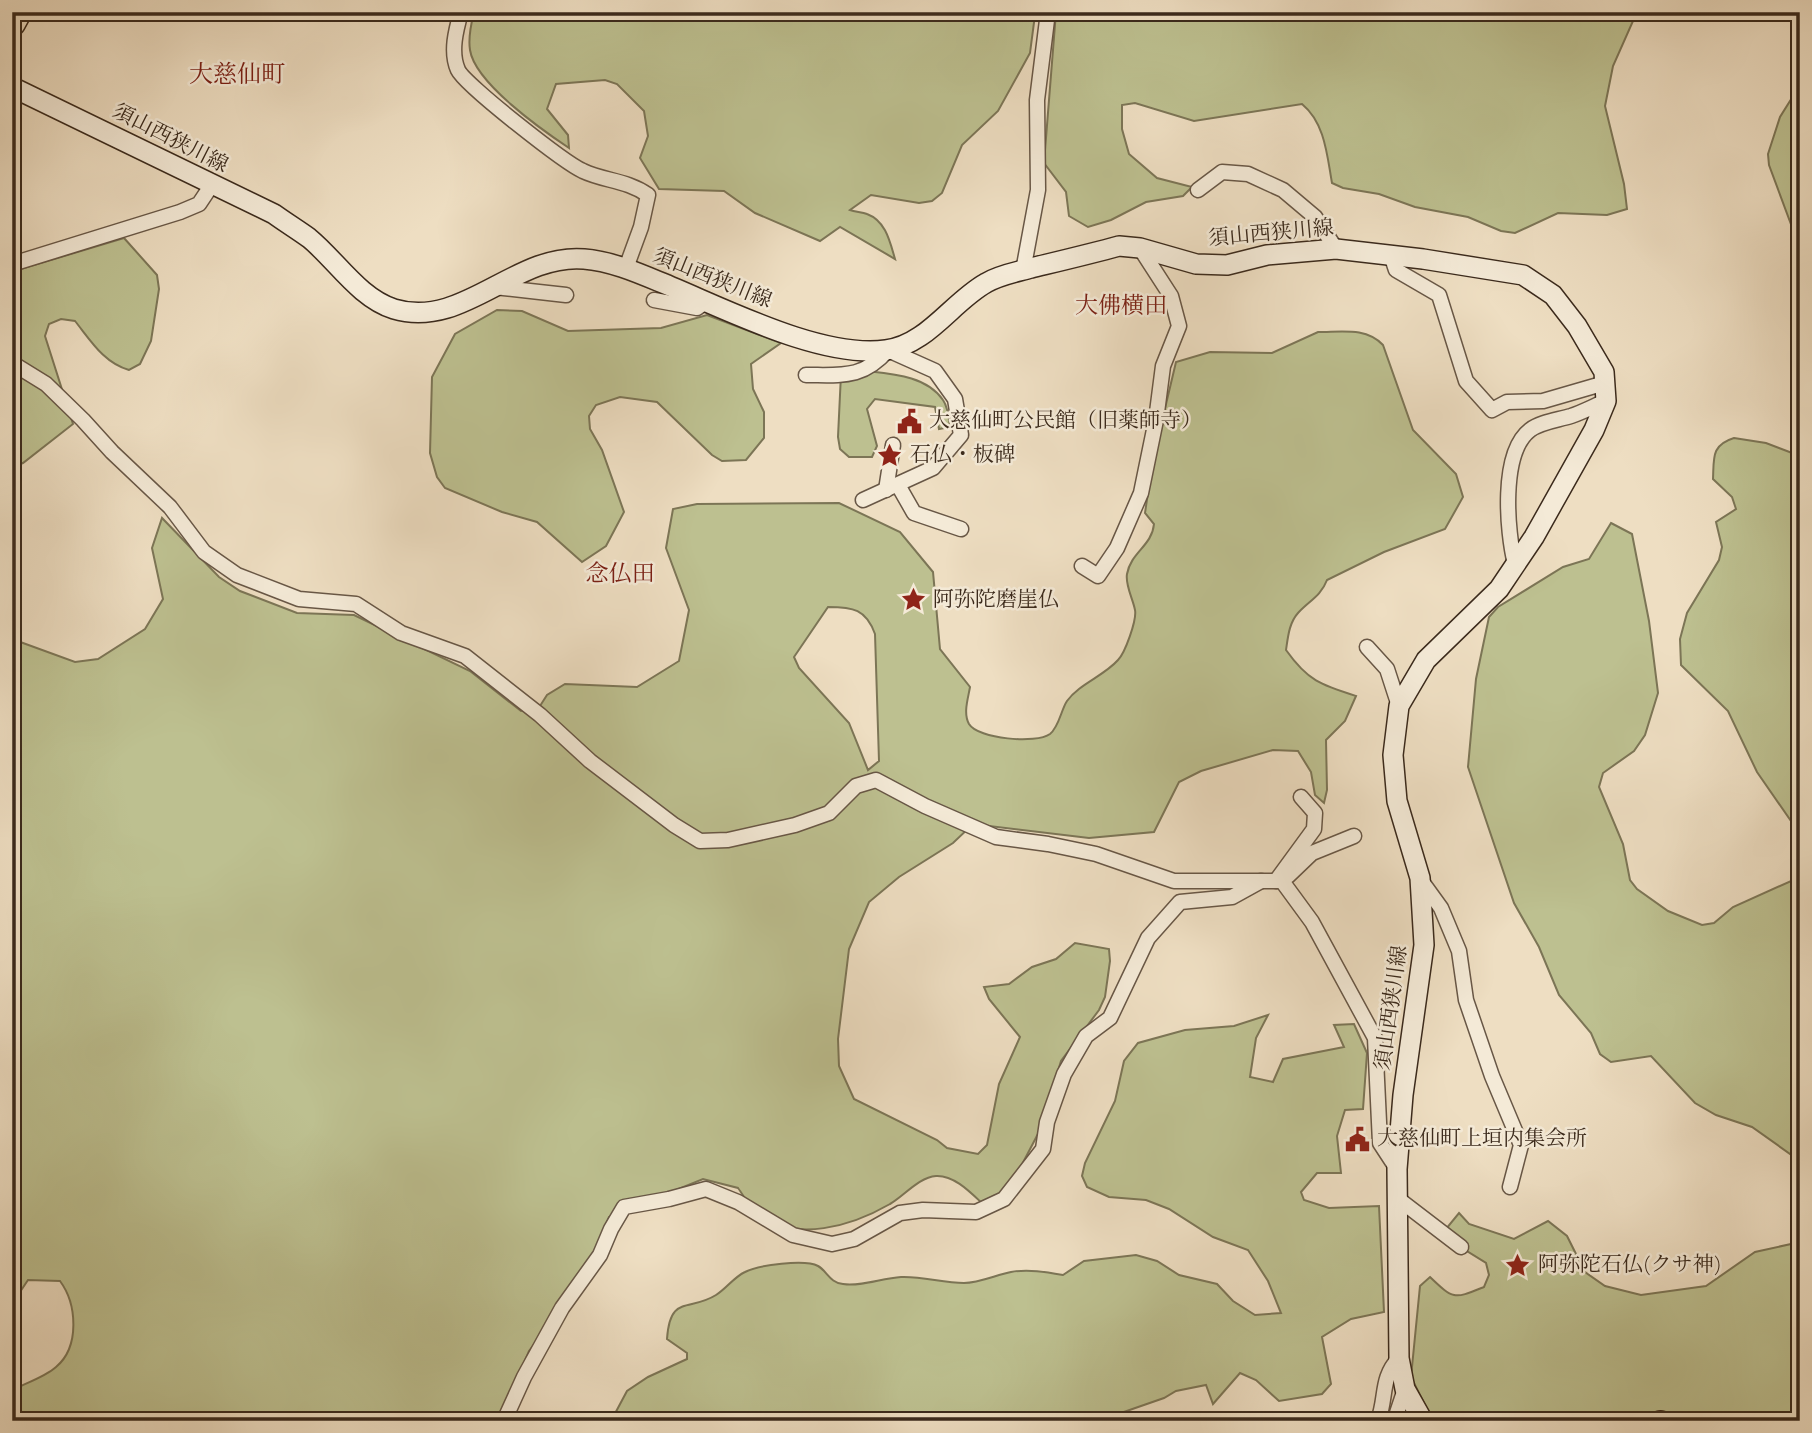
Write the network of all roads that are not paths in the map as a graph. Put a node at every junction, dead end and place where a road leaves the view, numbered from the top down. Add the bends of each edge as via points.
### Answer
1 (18, 12) edge
2 (461, 12) edge
3 (1048, 12) edge
4 (12, 23) edge
5 (12, 87) edge
6 (211, 186) junction
7 (1198, 190) dead end
8 (1140, 248) junction
9 (1336, 249) junction
10 (1391, 255) junction
11 (12, 264) edge
12 (626, 268) junction
13 (1023, 271) junction
14 (492, 287) junction
15 (566, 295) dead end
16 (654, 300) dead end
17 (707, 301) junction
18 (888, 350) junction
19 (12, 363) edge
20 (806, 375) dead end
21 (1605, 392) junction
22 (893, 445) dead end
23 (892, 488) junction
24 (863, 500) dead end
25 (961, 529) dead end
26 (1516, 564) junction
27 (1083, 566) dead end
28 (1367, 647) dead end
29 (1399, 706) junction
30 (1301, 797) dead end
31 (1354, 836) dead end
32 (1420, 878) junction
33 (1273, 881) junction
34 (1397, 1169) junction
35 (1510, 1186) dead end
36 (1397, 1198) junction
37 (1461, 1247) dead end
38 (1399, 1358) junction
39 (1405, 1389) junction
40 (504, 1421) edge
41 (1378, 1421) edge
42 (1397, 1421) edge
43 (1423, 1421) edge

1 - 4 highway
2 - 12 street via 453,41 458,71 486,99 582,171 636,186 648,195
3 - 13 street via 1037,100 1038,190
5 - 6 main road, 須山西狭川線
6 - 11 street via 199,204 180,212
6 - 14 main road, 須山西狭川線 via 274,214 309,239 364,292 393,309 421,313 448,309
7 - 9 street via 1222,172 1248,174 1283,190 1315,217
8 - 9 main road, 須山西狭川線 via 1196,264 1227,265 1267,255
8 - 13 main road, 須山西狭川線 via 1119,246
8 - 27 street via 1171,296 1179,326 1163,366 1141,493 1098,576
9 - 10 main road, 須山西狭川線
10 - 21 main road, 須山西狭川線 via 1523,275 1553,295 1577,326 1604,372
10 - 21 street via 1395,270 1439,295 1466,381 1492,410 1507,402
12 - 14 main road, 須山西狭川線 via 584,259 559,260
12 - 17 main road, 須山西狭川線
13 - 18 main road, 須山西狭川線 via 987,282 916,340
14 - 15 street
16 - 17 street via 697,308
17 - 18 main road, 須山西狭川線 via 795,337 852,351
18 - 20 street via 875,365 848,375
18 - 23 street via 935,372 955,399 961,435 933,468
19 - 33 street via 46,384 170,507 204,552 237,575 299,599 356,604 401,634 465,656 590,761 700,841 727,841 829,813 856,786 876,780 996,837 1096,855 1174,881
21 - 26 main road, 須山西狭川線 via 1594,430
21 - 26 street via 1572,415 1532,428 1520,440 1508,483 1509,541
22 - 23 street
23 - 24 street
23 - 25 street via 914,513
26 - 29 main road, 須山西狭川線 via 1499,589 1426,660
28 - 29 street via 1387,669
29 - 32 main road, 須山西狭川線 via 1393,755 1397,801
30 - 33 street via 1315,813 1314,829
31 - 33 street via 1312,853
32 - 34 main road, 須山西狭川線 via 1424,945
32 - 35 street via 1441,908 1459,951 1466,1000 1521,1145
33 - 34 street via 1312,922 1375,1038 1380,1143
33 - 40 street via 1232,898 1180,902 1148,937 1110,1018 1086,1036 1064,1074 1043,1149 1004,1199 976,1212 900,1213 854,1239 832,1244 793,1235 706,1189 624,1207 600,1255 562,1308
34 - 36 main road, 須山西狭川線
36 - 37 street
36 - 38 main road, 須山西狭川線
38 - 39 main road, 須山西狭川線
38 - 41 street via 1388,1370
39 - 42 street
39 - 43 main road, 須山西狭川線

